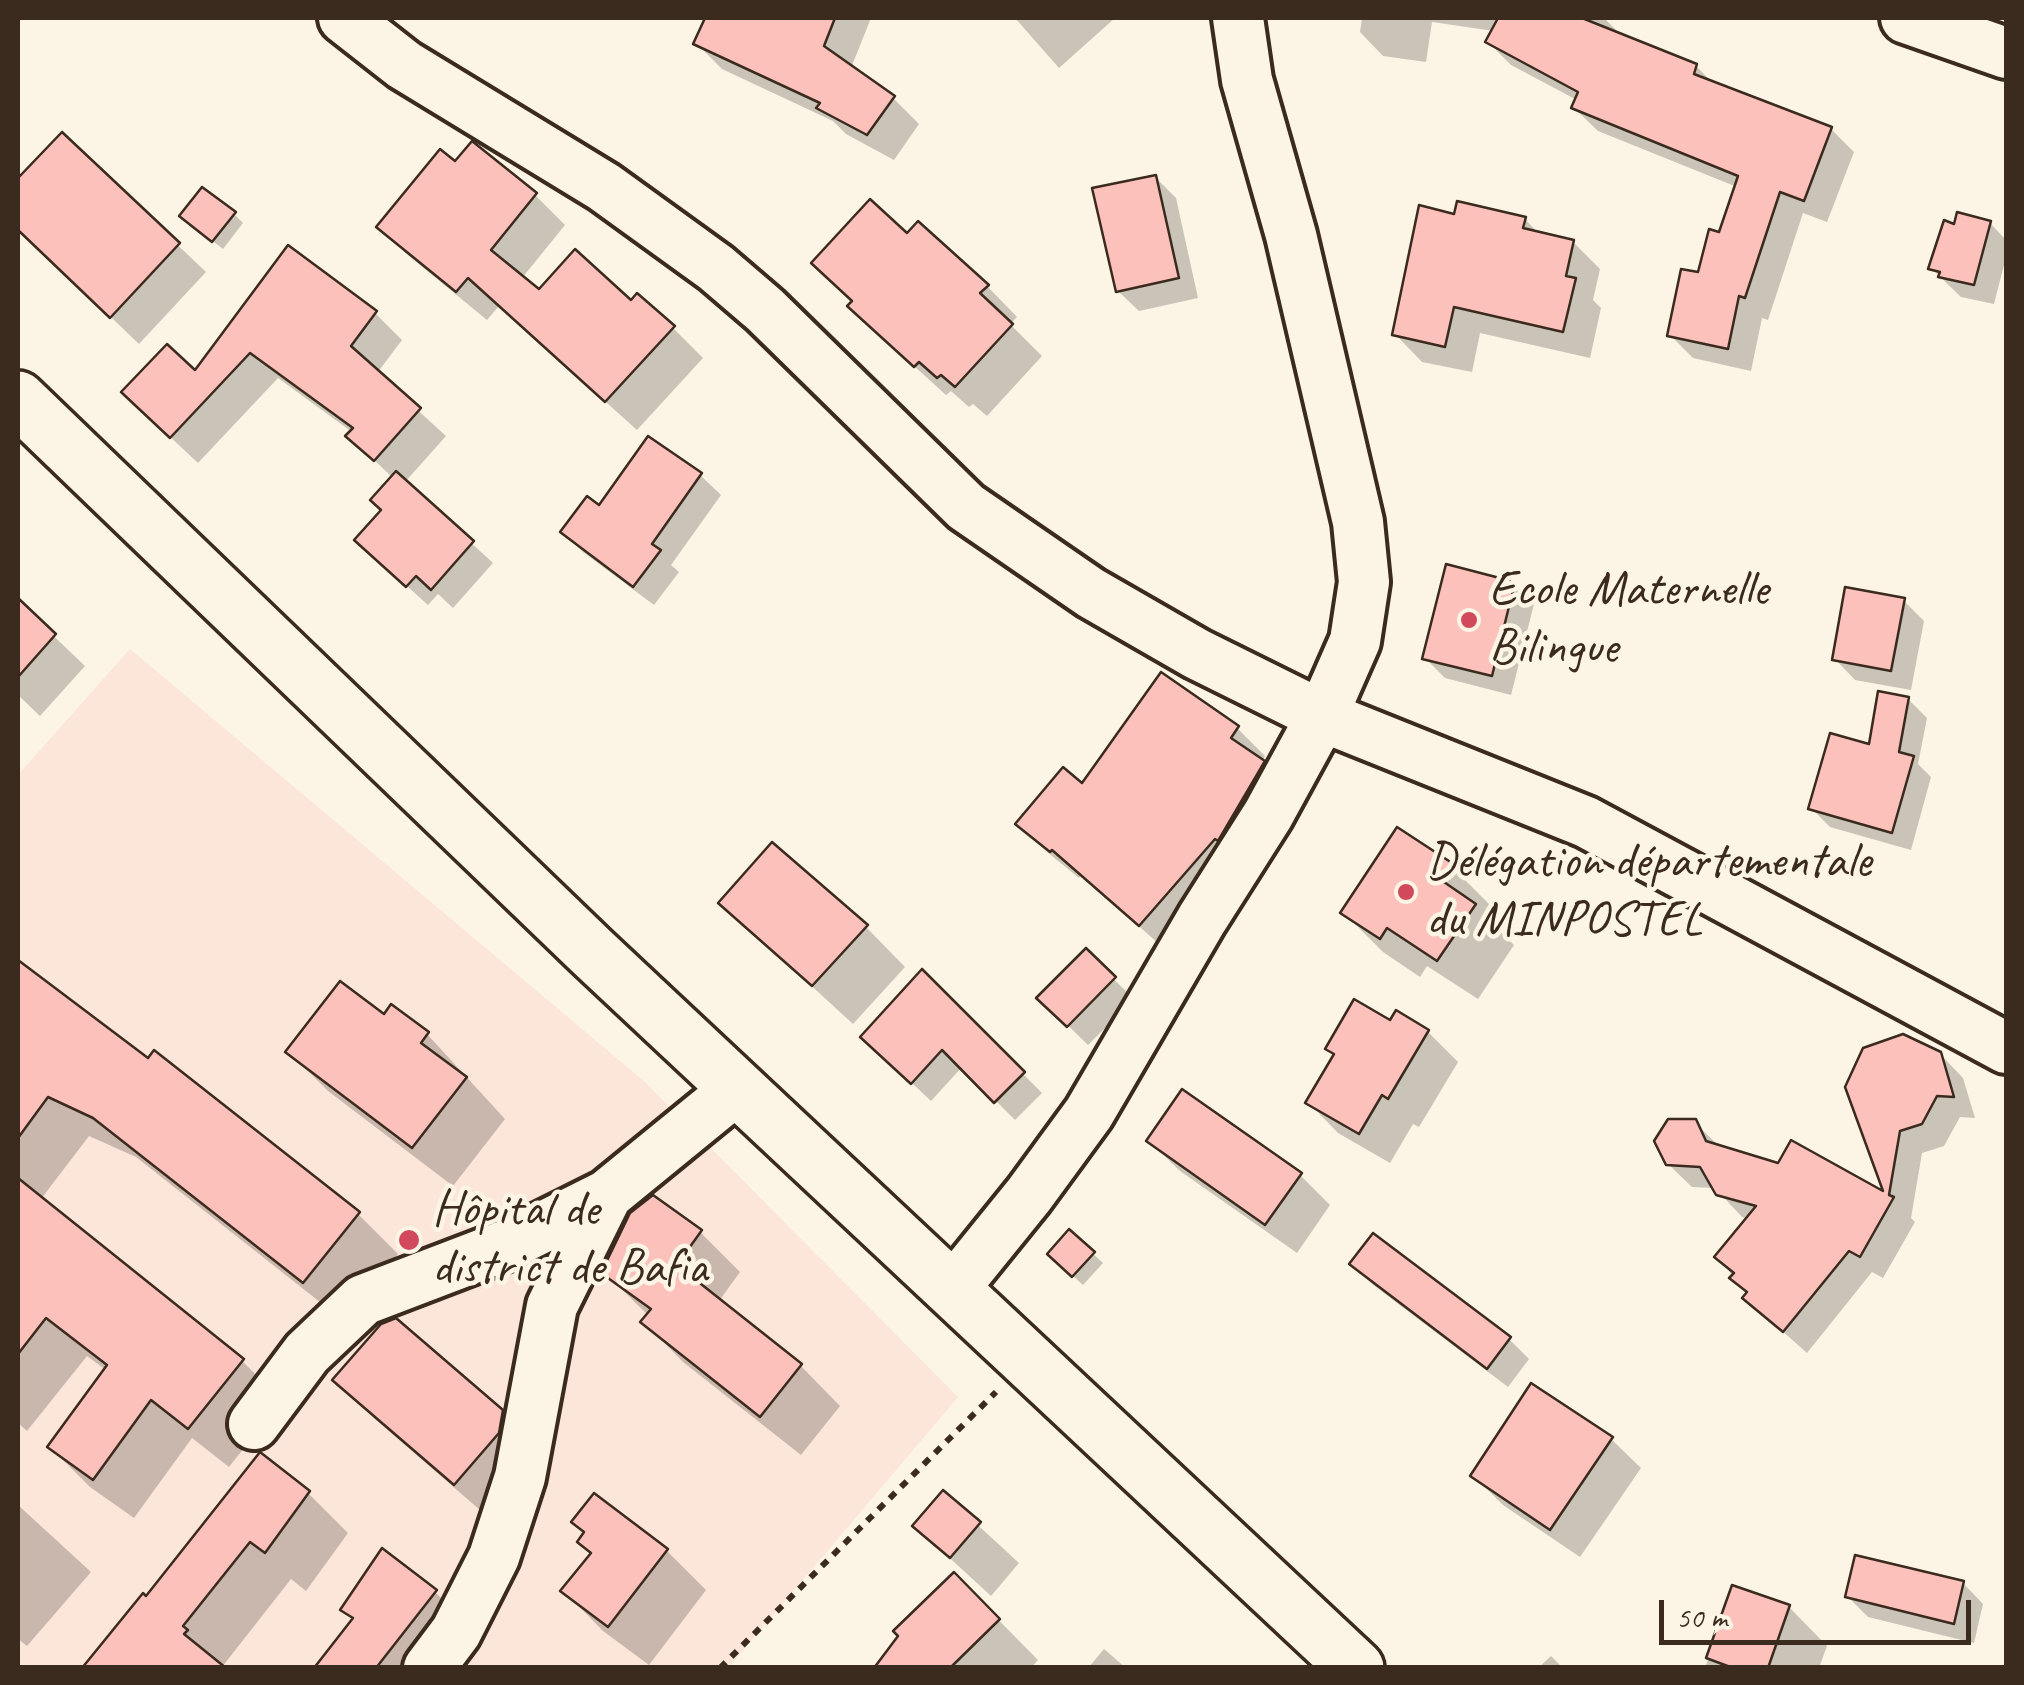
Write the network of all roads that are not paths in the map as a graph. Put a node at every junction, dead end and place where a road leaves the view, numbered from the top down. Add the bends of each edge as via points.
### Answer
1 (344, 18) edge
2 (1238, 18) edge
3 (1906, 18) edge
4 (2006, 53) edge
5 (18, 399) edge
6 (1322, 716) junction
7 (2006, 1048) edge
8 (738, 1088) junction
9 (607, 1196) junction
10 (953, 1289) junction
11 (254, 1424) dead end
12 (430, 1668) edge
13 (1356, 1668) edge

1 - 6 street via 404,65 604,188 716,268 966,507 1091,593
2 - 6 street via 1247,80 1358,522 1364,582 1355,640
3 - 4 street
5 - 8 main road
6 - 7 street via 1586,822
6 - 10 street via 1090,1113
8 - 9 street
8 - 10 main road
9 - 11 street via 507,1244 362,1300 307,1354
9 - 12 street via 552,1306 520,1477 494,1557
10 - 13 main road

